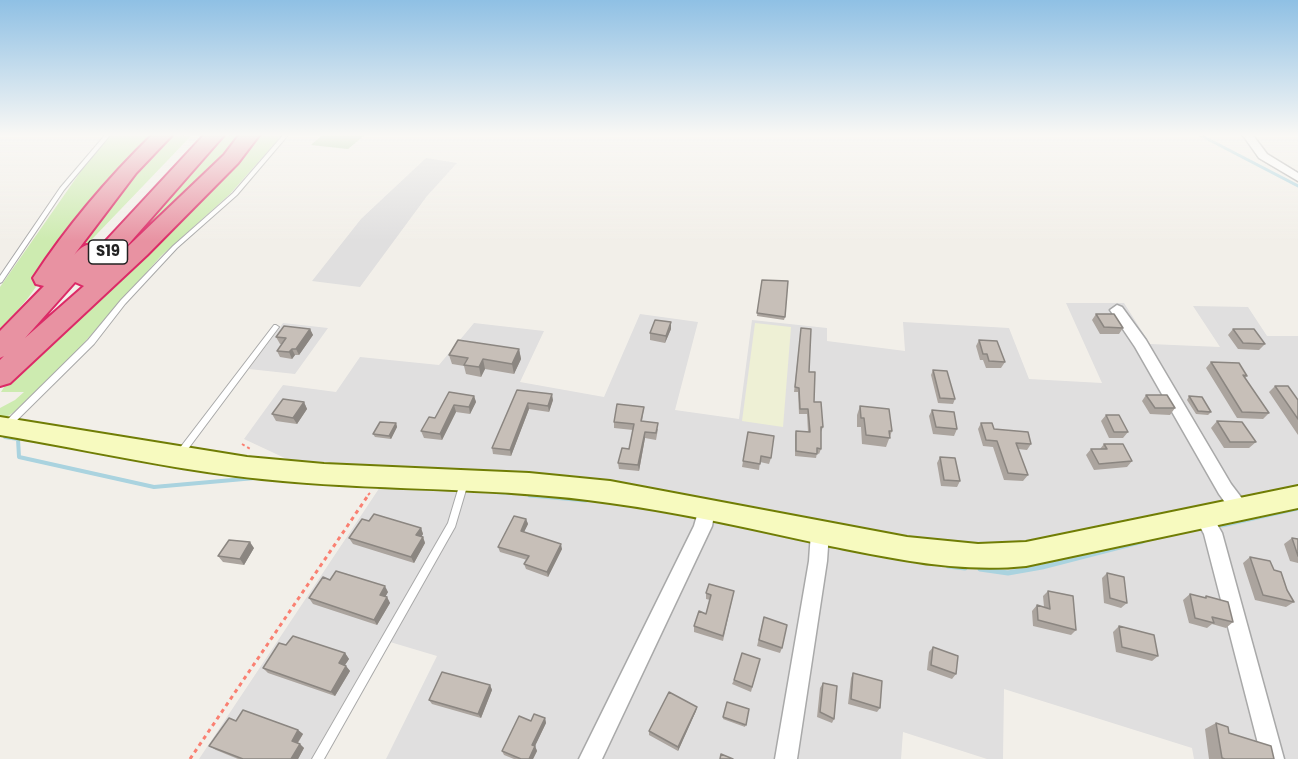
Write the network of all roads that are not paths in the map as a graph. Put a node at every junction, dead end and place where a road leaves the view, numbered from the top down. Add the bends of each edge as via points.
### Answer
1 (79, 169) edge
2 (130, 169) edge
3 (168, 169) edge
4 (184, 169) edge
5 (220, 169) edge
6 (256, 169) edge
7 (1284, 169) edge
8 (1298, 178) edge
9 (0, 281) edge
10 (1117, 310) dead end
11 (276, 327) dead end
12 (0, 343) edge
13 (0, 348) edge
14 (0, 370) edge
15 (0, 376) edge
16 (2, 428) edge
17 (177, 458) junction
18 (465, 482) junction
19 (1298, 497) edge
20 (1241, 509) junction
21 (706, 510) junction
22 (1204, 517) junction
23 (820, 532) junction
24 (318, 759) edge
25 (590, 759) edge
26 (786, 759) edge
27 (1273, 759) edge

1 - 9 lane
2 - 12 highway via 82,226
3 - 13 highway, S19
4 - 14 highway, S19
5 - 15 highway via 139,250
6 - 16 lane via 175,247 91,342
7 - 8 street
10 - 20 street via 1225,489
11 - 17 lane
16 - 17 street
17 - 18 street via 283,471
18 - 21 street via 608,492
18 - 24 lane via 452,524
19 - 20 street
20 - 22 street
21 - 23 street
21 - 25 street via 703,526
22 - 23 street via 1002,558 945,556
22 - 27 street via 1214,533
23 - 26 street

